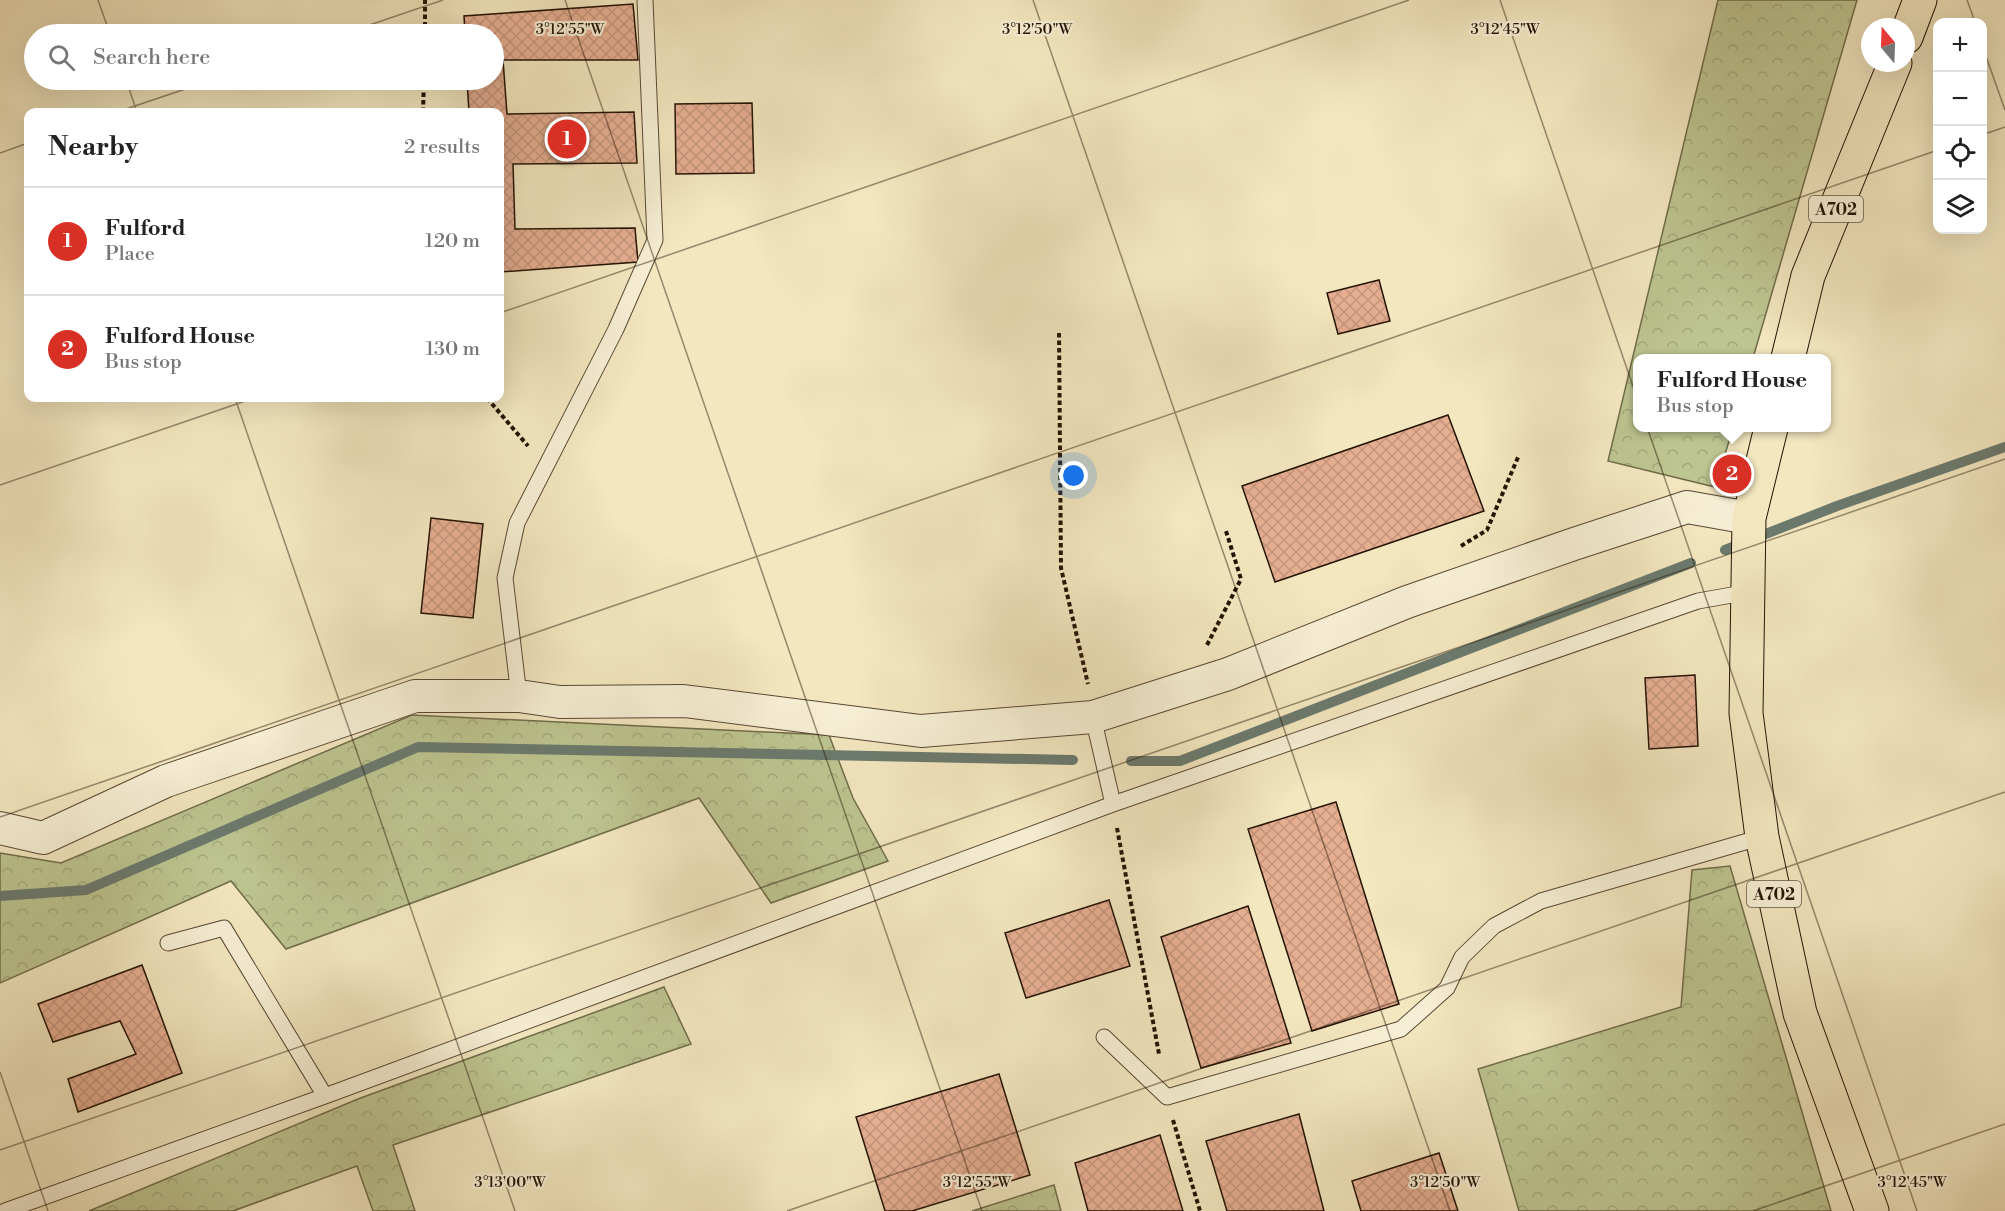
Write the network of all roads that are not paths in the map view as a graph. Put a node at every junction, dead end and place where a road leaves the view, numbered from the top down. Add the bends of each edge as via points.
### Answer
1 (645, 0) edge
2 (1920, 0) edge
3 (1913, 18) edge
4 (1891, 72) edge
5 (1789, 354) edge
6 (1770, 432) edge
7 (1749, 520) junction
8 (1749, 578) junction
9 (519, 696) junction
10 (1093, 717) junction
11 (1113, 804) junction
12 (0, 828) edge
13 (1762, 837) junction
14 (168, 943) dead end
15 (1104, 1037) dead end
16 (325, 1096) junction
17 (5, 1211) edge
18 (1872, 1211) edge

1 - 9 lane via 655,240 616,329 517,523 505,578
2 - 3 highway
4 - 5 highway, A702 via 1808,276
6 - 7 highway, A702
7 - 8 highway, A702
7 - 10 street via 1688,507 1407,602 1228,674
8 - 11 lane via 1698,601
8 - 13 highway, A702 via 1746,713
9 - 10 street via 560,702 684,701 921,731
9 - 12 street via 415,696 166,781 43,838
10 - 11 lane
11 - 16 lane
13 - 15 lane via 1531,906 1494,926 1462,957 1446,988 1401,1029 1167,1097
13 - 18 highway, A702 via 1800,1013
14 - 16 lane via 224,928
16 - 17 lane

